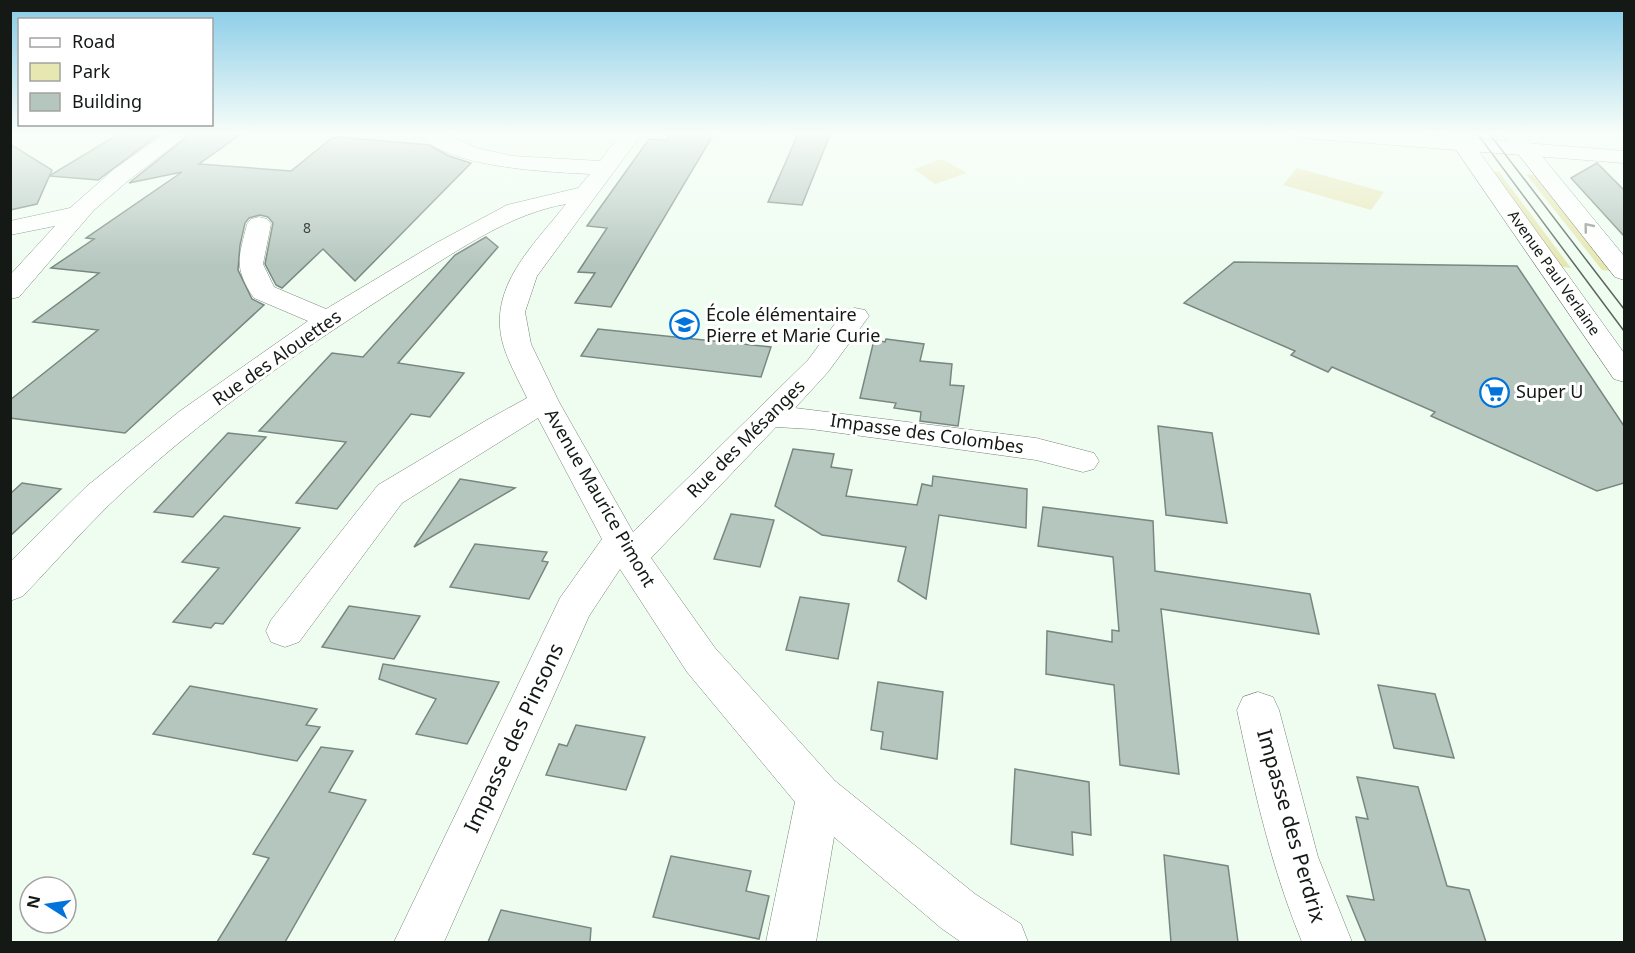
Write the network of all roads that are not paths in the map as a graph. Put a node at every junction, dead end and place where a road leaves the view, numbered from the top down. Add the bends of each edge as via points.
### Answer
1 (120, 176) edge
2 (575, 176) edge
3 (599, 176) edge
4 (1485, 176) edge
5 (1547, 176) edge
6 (595, 181) junction
7 (77, 214) junction
8 (259, 224) dead end
9 (10, 228) edge
10 (1624, 272) edge
11 (10, 291) edge
12 (855, 316) dead end
13 (328, 320) junction
14 (1624, 373) edge
15 (544, 402) junction
16 (770, 416) junction
17 (1083, 461) dead end
18 (625, 548) junction
19 (10, 586) edge
20 (285, 631) dead end
21 (1258, 710) dead end
22 (819, 796) junction
23 (419, 942) edge
24 (791, 942) edge
25 (1003, 942) edge
26 (1327, 942) edge

1 - 7 street
2 - 6 street
3 - 6 street, Avenue Maurice Pimont
4 - 14 street, Avenue Paul Verlaine
10 -> 5 street
6 - 13 street, Rue des Alouettes via 556,199 515,210
6 - 15 street, Avenue Maurice Pimont via 524,275 512,312 517,344
7 - 9 street
7 - 11 street
8 - 13 street via 250,264 263,292
12 - 16 street, Rue des Mésanges via 818,366
13 - 19 street, Rue des Alouettes via 191,418 99,495
15 - 18 street, Avenue Maurice Pimont
15 - 20 street via 390,494
16 - 17 street, Impasse des Colombes via 1036,449
16 - 18 street, Rue des Mésanges
18 - 22 street, Avenue Maurice Pimont via 701,660
18 - 23 street, Impasse des Pinsons via 573,609
21 - 26 street, Impasse des Perdrix via 1303,883
22 - 24 street
22 - 25 street, Avenue Maurice Pimont via 958,911

